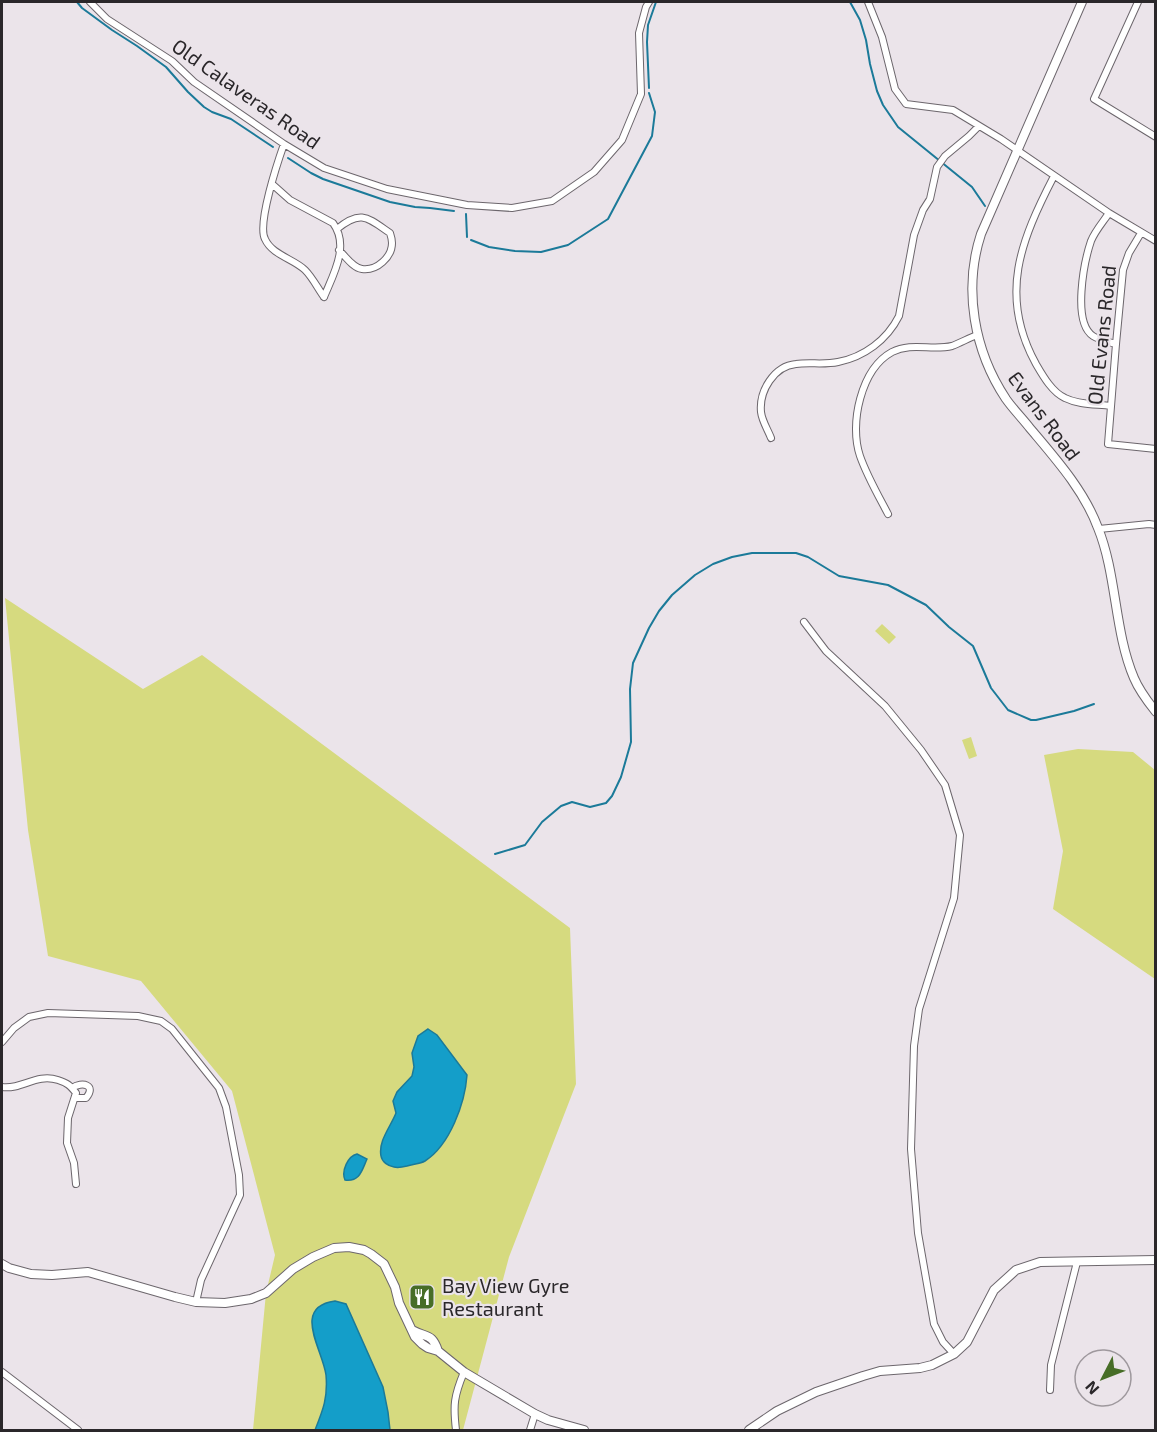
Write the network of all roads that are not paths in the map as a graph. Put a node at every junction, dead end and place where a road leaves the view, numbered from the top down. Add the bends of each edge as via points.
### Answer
1 (90, 2) edge
2 (649, 2) edge
3 (868, 2) edge
4 (1082, 2) edge
5 (1138, 2) edge
6 (979, 126) junction
7 (1155, 137) edge
8 (284, 144) junction
9 (1017, 152) junction
10 (1054, 176) junction
11 (272, 184) junction
12 (1109, 213) junction
13 (337, 228) junction
14 (1141, 233) junction
15 (1155, 241) edge
16 (339, 250) junction
17 (977, 335) junction
18 (1116, 344) junction
19 (1111, 406) junction
20 (771, 438) dead end
21 (1155, 449) edge
22 (888, 514) dead end
23 (1155, 525) edge
24 (1099, 529) junction
25 (804, 622) dead end
26 (1154, 707) edge
27 (2, 1042) edge
28 (2, 1087) edge
29 (72, 1088) junction
30 (75, 1098) junction
31 (76, 1185) dead end
32 (1155, 1260) edge
33 (1077, 1262) junction
34 (2, 1264) edge
35 (196, 1302) junction
36 (954, 1354) junction
37 (2, 1372) edge
38 (464, 1372) junction
39 (1050, 1390) dead end
40 (535, 1414) junction
41 (78, 1431) edge
42 (456, 1431) edge
43 (530, 1431) edge
44 (584, 1431) edge
45 (748, 1431) edge

1 - 8 street, Old Calaveras Road via 107,19 172,61 194,82
2 - 8 street, Old Calaveras Road via 639,33 641,94 622,140 594,172 552,201 512,208 467,205 387,189 324,168
3 - 6 street via 895,89 906,104 953,110
4 - 9 street, Evans Road
5 - 7 street via 1094,99
6 - 9 street
6 - 20 street via 939,164 930,199 914,235 899,316 893,328 876,345 856,356 837,362 795,364 773,374 761,408
8 - 11 street
9 - 10 street
9 - 17 street, Evans Road via 977,246 972,301
10 - 12 street
10 - 19 street via 1027,232 1018,263 1016,294 1021,330 1040,372 1052,388 1073,402
11 - 13 street via 290,200
11 - 16 street via 262,231 265,240 274,251 305,270 324,297 339,261
12 - 14 street
12 - 18 street via 1092,238 1083,266 1081,298 1084,324 1093,336
13 - 16 street
13 - 16 street via 359,216 390,233 393,244 379,266 361,269
14 - 15 street
14 - 18 street, Old Evans Road via 1123,270
17 - 22 street via 952,346 911,346 892,352 866,380 856,425 860,455
17 - 24 street, Evans Road via 1007,400 1068,475
18 - 19 street, Old Evans Road
19 - 21 street, Old Evans Road via 1108,444
23 - 24 street
24 - 26 street, Evans Road via 1129,663 1134,678
25 - 36 street via 826,651 885,706 921,750 945,785 960,835 954,898 919,1009 911,1149 918,1233 934,1324
27 - 35 street via 29,1017 48,1013 138,1016 161,1021 171,1029 219,1088 226,1107 240,1195 201,1280
28 - 29 street via 51,1078
29 - 30 street
29 - 30 street via 83,1084 90,1089 86,1098
30 - 31 street via 68,1118 67,1143 75,1163
32 - 33 street
33 - 36 street via 1040,1262 1016,1270 994,1290 967,1342
33 - 39 street via 1051,1365
34 - 35 street via 31,1274 88,1272
35 - 38 street via 250,1299 266,1293 313,1257 334,1248 349,1247 371,1254 384,1264 412,1330 435,1341 438,1351
36 - 45 street via 932,1365 880,1371 816,1392
37 - 41 street
38 - 40 street
38 - 42 street via 454,1404
40 - 43 street
40 - 44 street

